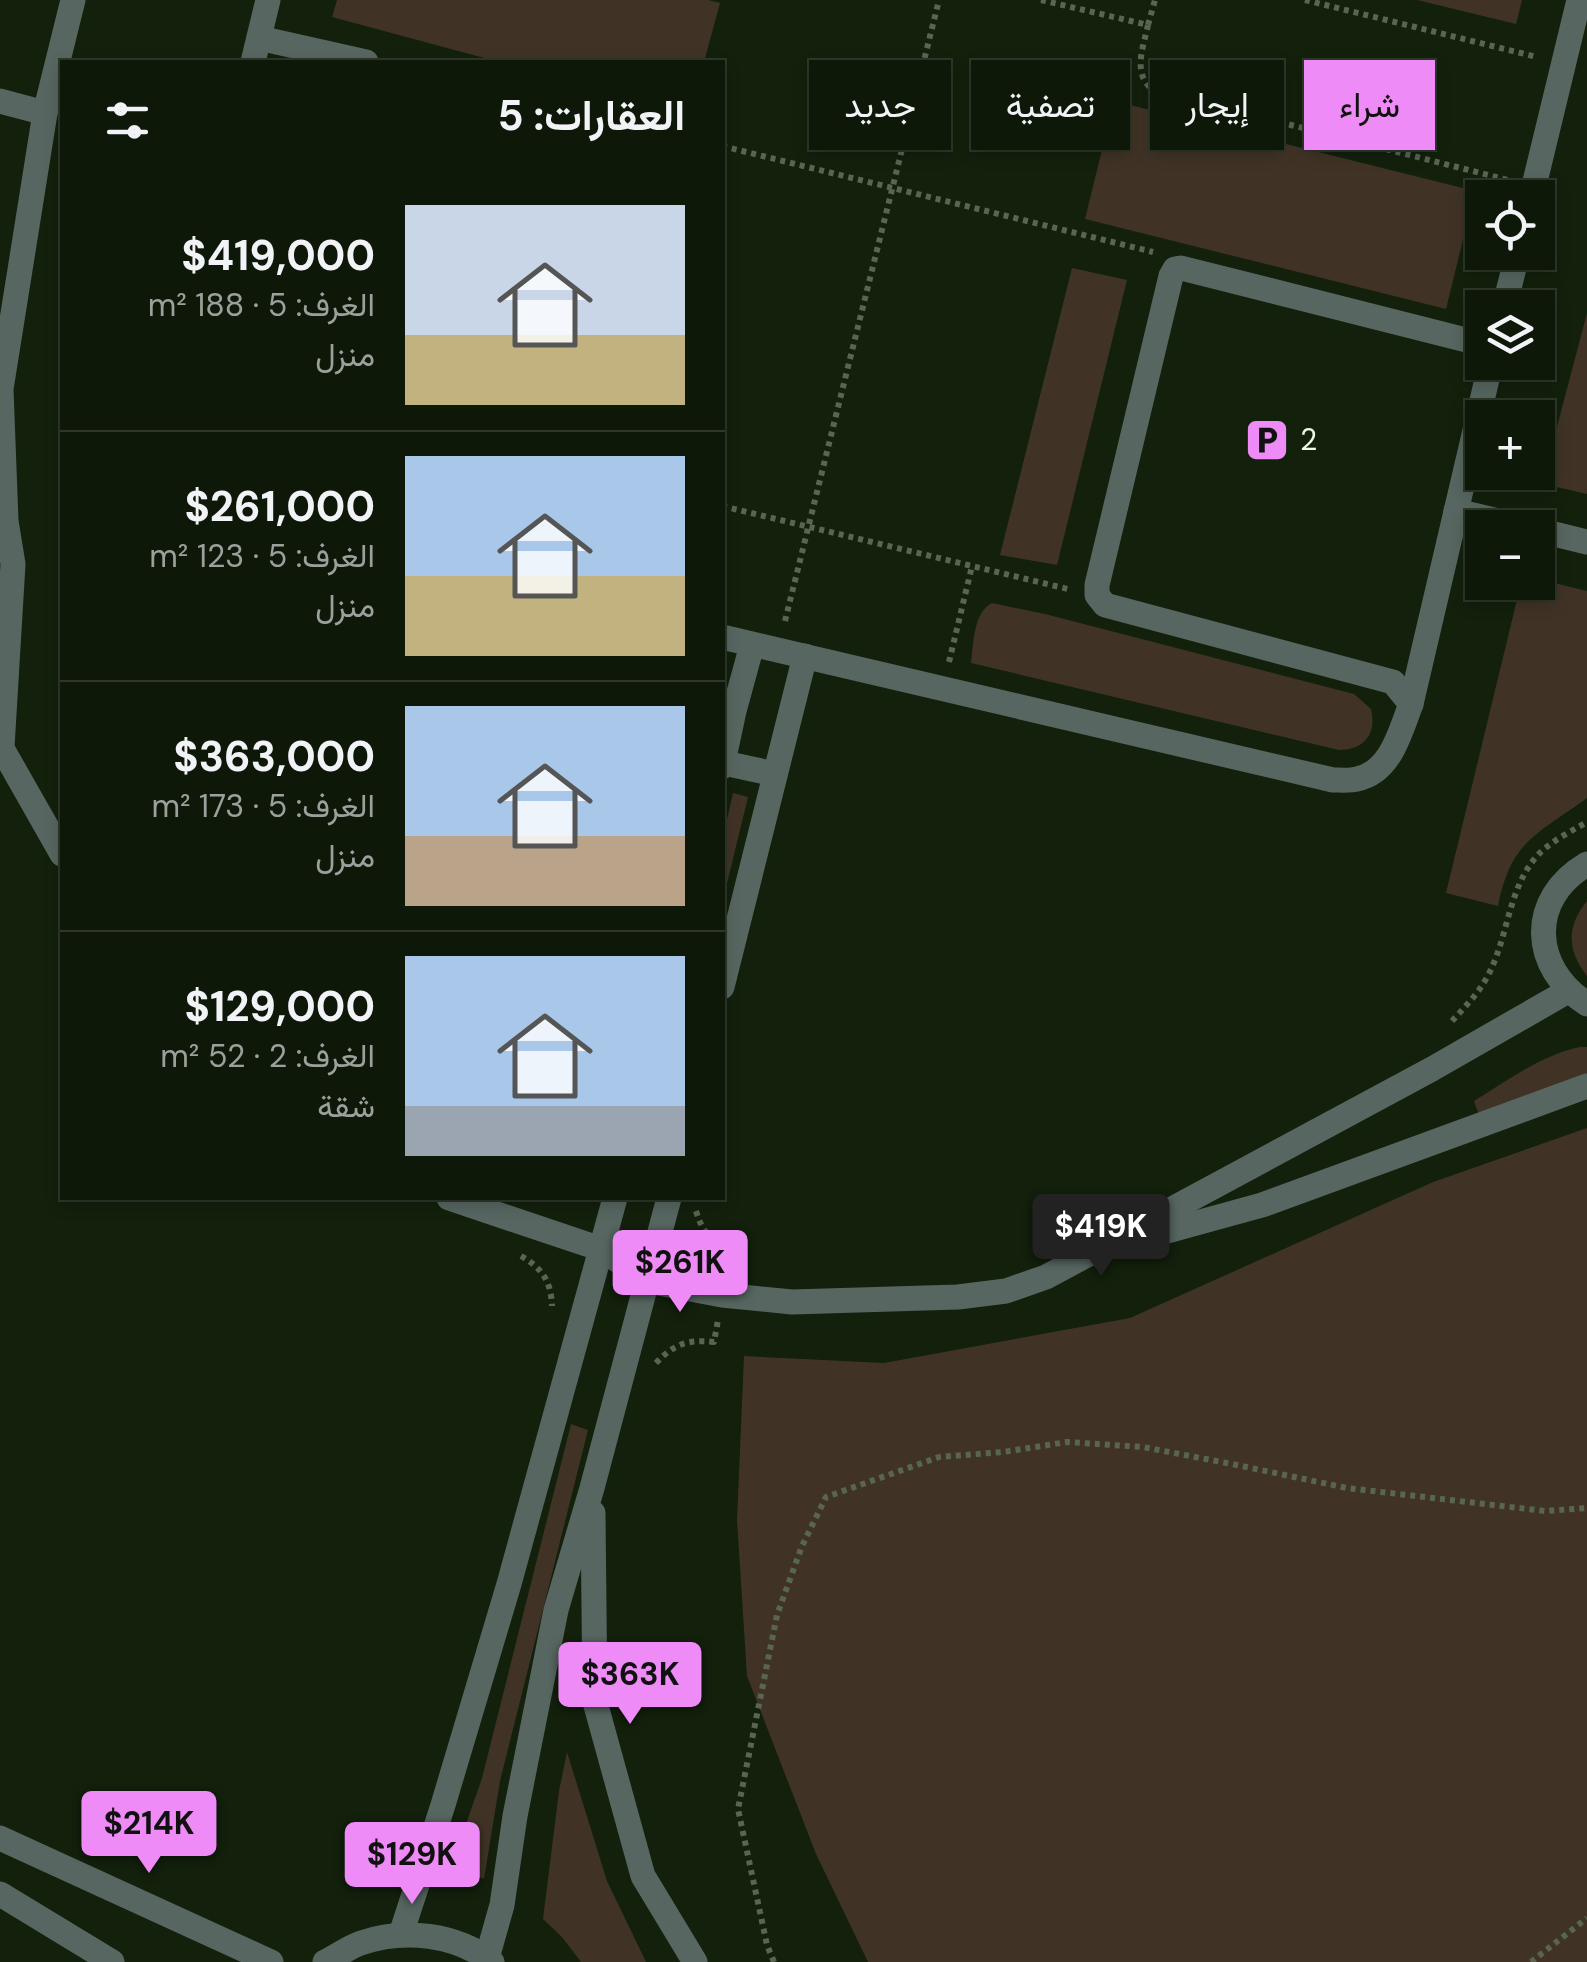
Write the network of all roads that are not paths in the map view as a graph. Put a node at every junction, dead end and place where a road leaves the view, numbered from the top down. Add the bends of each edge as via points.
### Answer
1 (73, 0) edge
2 (268, 0) edge
3 (1579, 0) edge
4 (256, 50) edge
5 (348, 60) edge
6 (0, 101) edge
7 (44, 114) junction
8 (1535, 180) edge
9 (1465, 340) edge
10 (1487, 380) edge
11 (1, 389) edge
12 (1456, 511) junction
13 (1465, 513) edge
14 (1555, 534) edge
15 (1587, 542) edge
16 (725, 638) edge
17 (752, 645) junction
18 (805, 656) junction
19 (1410, 704) junction
20 (1, 746) edge
21 (725, 755) edge
22 (725, 765) edge
23 (775, 774) junction
24 (60, 850) edge
25 (1587, 864) edge
26 (725, 975) edge
27 (1577, 998) edge
28 (1587, 1086) edge
29 (455, 1200) edge
30 (614, 1200) edge
31 (669, 1200) edge
32 (601, 1249) junction
33 (1097, 1250) junction
34 (648, 1282) junction
35 (592, 1488) junction
36 (0, 1838) edge
37 (0, 1894) edge
38 (401, 1934) junction
39 (490, 1960) edge
40 (112, 1962) edge
41 (271, 1962) edge
42 (325, 1962) edge
43 (695, 1962) edge

1 - 7 street
2 - 4 street
3 - 8 street
4 - 5 street
6 - 7 street
7 - 11 street
9 - 19 street via 1178,268 1170,276 1097,585 1105,606 1393,682
10 - 12 street
11 - 20 street via 12,564
12 - 13 street
12 - 19 street
14 - 15 street
16 - 17 street
17 - 18 street
17 - 21 street
18 - 19 street via 1333,780 1374,771 1394,750
18 - 23 street
20 - 24 street
22 - 23 street
23 - 26 street
25 - 27 street via 1557,889 1543,931 1554,974
27 - 33 street
28 - 33 street via 1262,1205
29 - 32 street
30 - 32 street
31 - 34 street
32 - 34 street
32 - 38 street via 509,1584
33 - 34 street via 1006,1291 958,1296 792,1302
34 - 35 street
35 - 39 street via 556,1610
35 - 43 street via 595,1702 643,1876
36 - 41 street
37 - 40 street
38 - 39 street via 460,1944
38 - 42 street via 360,1943

